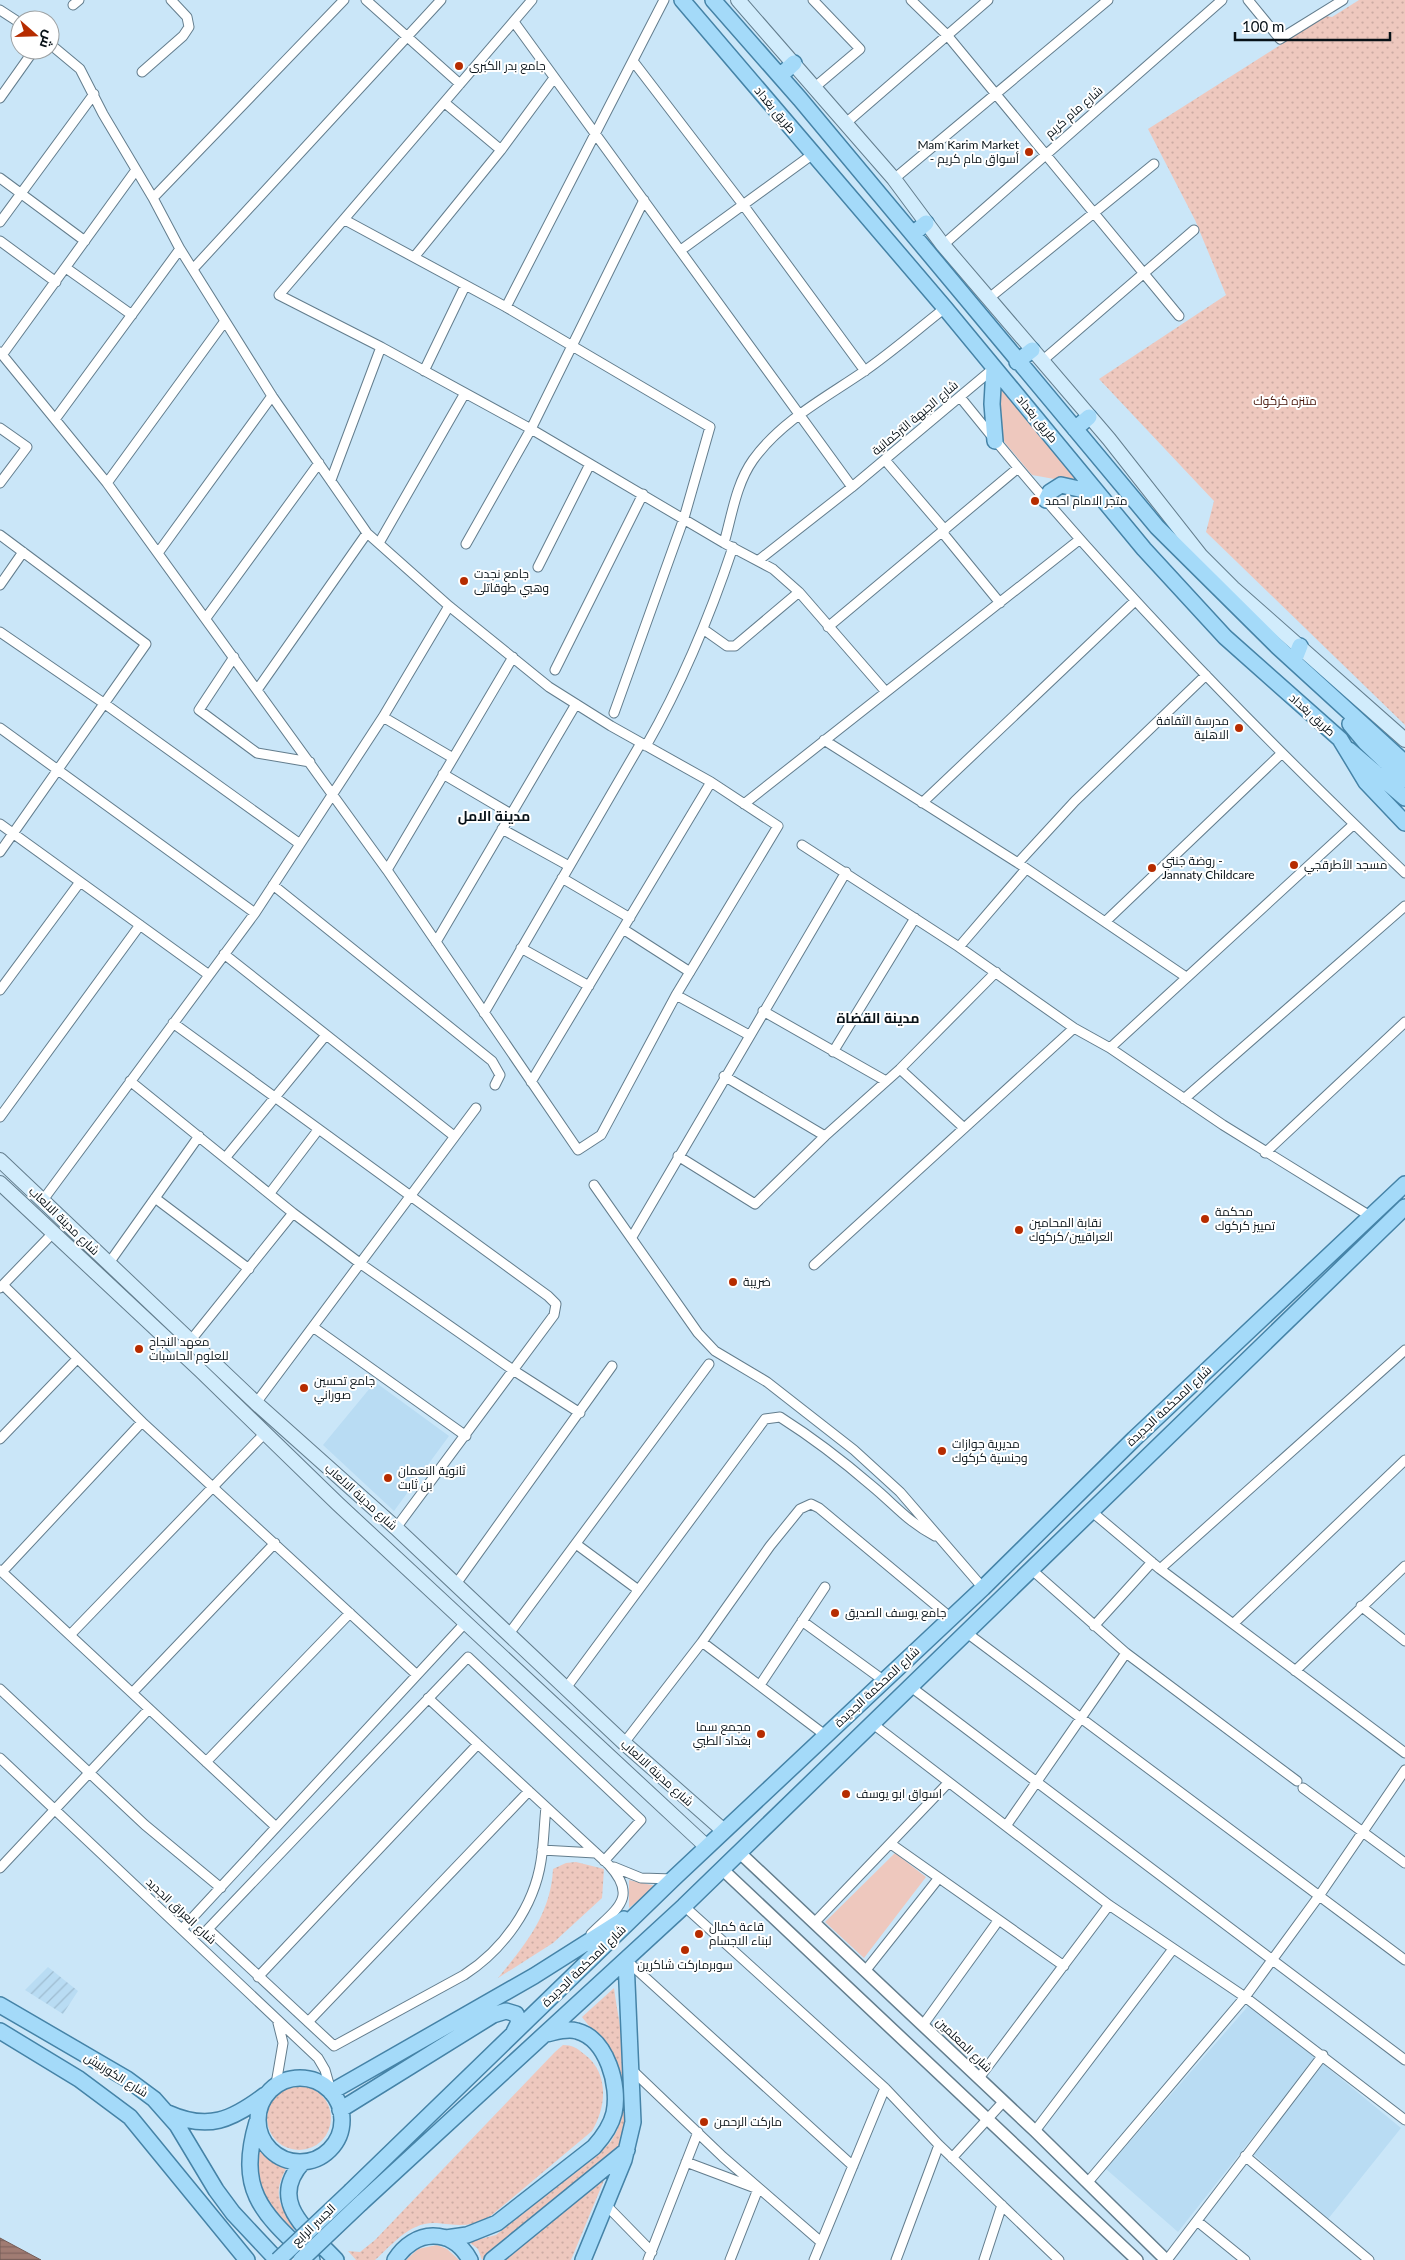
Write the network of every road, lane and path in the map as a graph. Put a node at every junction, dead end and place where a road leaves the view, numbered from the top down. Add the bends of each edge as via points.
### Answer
1 (171, 0) edge
2 (344, 0) edge
3 (366, 0) edge
4 (441, 0) edge
5 (532, 0) edge
6 (664, 0) edge
7 (682, 0) edge
8 (713, 0) edge
9 (738, 0) edge
10 (813, 0) edge
11 (911, 0) edge
12 (988, 0) edge
13 (1108, 0) edge
14 (1222, 0) edge
15 (1248, 0) edge
16 (1343, 0) edge
17 (514, 22) junction
18 (947, 35) junction
19 (407, 37) junction
20 (60, 52) edge
21 (27, 60) edge
22 (633, 60) junction
23 (794, 62) junction
24 (142, 72) dead end
25 (780, 76) junction
26 (554, 78) junction
27 (460, 84) junction
28 (815, 87) junction
29 (94, 94) junction
30 (998, 95) junction
31 (0, 98) edge
32 (444, 103) junction
33 (818, 121) junction
34 (846, 123) junction
35 (594, 134) junction
36 (796, 135) junction
37 (501, 150) junction
38 (1045, 153) junction
39 (813, 154) junction
40 (1154, 164) dead end
41 (136, 170) junction
42 (0, 178) edge
43 (894, 179) junction
44 (21, 194) junction
45 (153, 198) junction
46 (644, 200) junction
47 (744, 206) junction
48 (1094, 213) junction
49 (345, 220) junction
50 (0, 222) edge
51 (926, 223) junction
52 (1194, 230) dead end
53 (913, 234) junction
54 (0, 241) edge
55 (85, 241) junction
56 (943, 245) junction
57 (180, 249) junction
58 (681, 250) junction
59 (415, 256) junction
60 (66, 268) junction
61 (193, 269) junction
62 (1142, 273) junction
63 (56, 282) junction
64 (465, 286) junction
65 (988, 299) junction
66 (506, 307) junction
67 (945, 308) junction
68 (132, 315) junction
69 (1179, 316) dead end
70 (225, 321) junction
71 (571, 345) junction
72 (381, 347) junction
73 (1, 353) edge
74 (1037, 355) junction
75 (1017, 362) junction
76 (994, 368) junction
77 (865, 370) junction
78 (424, 371) junction
79 (465, 393) junction
80 (272, 396) junction
81 (960, 397) junction
82 (799, 415) junction
83 (1089, 417) junction
84 (56, 418) junction
85 (0, 428) edge
86 (531, 429) junction
87 (1075, 429) junction
88 (995, 441) junction
89 (885, 460) junction
90 (319, 463) junction
91 (590, 464) junction
92 (1018, 468) junction
93 (331, 480) junction
94 (108, 482) junction
95 (0, 483) edge
96 (852, 488) junction
97 (1097, 492) junction
98 (643, 494) junction
99 (1046, 500) junction
100 (684, 518) junction
101 (944, 531) junction
102 (367, 532) junction
103 (0, 535) edge
104 (1079, 540) junction
105 (379, 543) junction
106 (724, 543) junction
107 (466, 544) dead end
108 (733, 547) junction
109 (23, 552) junction
110 (158, 553) junction
111 (759, 560) junction
112 (538, 567) dead end
113 (0, 585) edge
114 (798, 592) junction
115 (1135, 601) junction
116 (1000, 603) junction
117 (449, 606) junction
118 (206, 618) junction
119 (828, 628) junction
120 (704, 629) junction
121 (0, 632) edge
122 (1300, 646) junction
123 (234, 657) junction
124 (513, 657) junction
125 (1294, 661) junction
126 (555, 670) dead end
127 (1206, 674) junction
128 (257, 690) junction
129 (886, 692) junction
130 (1338, 702) junction
131 (105, 704) junction
132 (576, 704) junction
133 (614, 713) dead end
134 (383, 717) junction
135 (0, 728) edge
136 (824, 740) junction
137 (1405, 740) edge
138 (644, 745) junction
139 (1348, 749) junction
140 (1282, 753) junction
141 (453, 758) junction
142 (310, 762) junction
143 (1405, 763) edge
144 (59, 769) junction
145 (443, 774) junction
146 (1405, 780) edge
147 (711, 782) junction
148 (334, 795) junction
149 (1405, 798) edge
150 (922, 803) junction
151 (744, 804) junction
152 (511, 814) junction
153 (0, 824) edge
154 (1354, 824) junction
155 (1405, 824) edge
156 (502, 828) junction
157 (13, 833) junction
158 (300, 844) junction
159 (802, 845) dead end
160 (0, 852) edge
161 (1018, 863) junction
162 (569, 866) junction
163 (1026, 869) junction
164 (387, 870) junction
165 (846, 872) junction
166 (1405, 873) edge
167 (562, 878) junction
168 (80, 882) junction
169 (273, 885) junction
170 (1405, 906) edge
171 (255, 912) junction
172 (630, 918) junction
173 (915, 918) junction
174 (1105, 922) junction
175 (140, 925) junction
176 (623, 929) junction
177 (436, 942) junction
178 (959, 947) junction
179 (521, 948) junction
180 (224, 954) junction
181 (690, 972) junction
182 (996, 972) junction
183 (209, 975) junction
184 (1186, 977) junction
185 (590, 986) junction
186 (0, 990) edge
187 (676, 995) junction
188 (763, 1011) junction
189 (484, 1012) junction
190 (1405, 1022) edge
191 (173, 1023) junction
192 (1074, 1028) junction
193 (326, 1034) junction
194 (749, 1036) junction
195 (1110, 1048) junction
196 (833, 1052) junction
197 (900, 1069) junction
198 (724, 1076) junction
199 (130, 1081) junction
200 (886, 1081) junction
201 (531, 1082) junction
202 (495, 1085) dead end
203 (275, 1098) junction
204 (1184, 1099) junction
205 (476, 1108) dead end
206 (0, 1117) edge
207 (963, 1128) junction
208 (318, 1130) junction
209 (199, 1136) junction
210 (454, 1136) junction
211 (825, 1136) junction
212 (1266, 1153) junction
213 (678, 1156) junction
214 (226, 1157) junction
215 (0, 1160) edge
216 (0, 1183) edge
217 (1405, 1184) edge
218 (594, 1185) dead end
219 (270, 1193) junction
220 (410, 1197) junction
221 (154, 1198) junction
222 (43, 1200) junction
223 (1405, 1207) edge
224 (293, 1213) junction
225 (1370, 1216) junction
226 (53, 1233) junction
227 (632, 1237) junction
228 (109, 1264) junction
229 (361, 1264) junction
230 (814, 1265) dead end
231 (249, 1269) junction
232 (2, 1287) edge
233 (313, 1327) junction
234 (192, 1340) junction
235 (1405, 1350) edge
236 (77, 1359) junction
237 (709, 1364) dead end
238 (612, 1366) dead end
239 (513, 1370) junction
240 (256, 1403) junction
241 (580, 1413) junction
242 (142, 1422) junction
243 (265, 1433) junction
244 (466, 1436) junction
245 (0, 1439) edge
246 (1405, 1460) edge
247 (214, 1488) junction
248 (350, 1488) junction
249 (338, 1504) junction
250 (1091, 1511) junction
251 (396, 1528) junction
252 (940, 1538) junction
253 (275, 1544) junction
254 (576, 1544) junction
255 (1152, 1562) junction
256 (1405, 1566) edge
257 (1160, 1569) junction
258 (1032, 1570) junction
259 (1, 1571) edge
260 (456, 1584) junction
261 (824, 1587) dead end
262 (983, 1588) junction
263 (636, 1589) junction
264 (1361, 1606) junction
265 (350, 1613) junction
266 (951, 1618) junction
267 (802, 1621) junction
268 (466, 1622) junction
269 (1233, 1624) junction
270 (1094, 1626) junction
271 (968, 1633) junction
272 (70, 1635) junction
273 (508, 1635) junction
274 (1405, 1641) edge
275 (702, 1642) junction
276 (1126, 1653) junction
277 (1295, 1671) junction
278 (417, 1675) junction
279 (883, 1680) junction
280 (760, 1685) junction
281 (911, 1687) junction
282 (566, 1688) junction
283 (0, 1689) edge
284 (133, 1692) junction
285 (428, 1698) junction
286 (149, 1709) junction
287 (1081, 1717) junction
288 (873, 1724) junction
289 (825, 1735) junction
290 (624, 1743) junction
291 (478, 1744) junction
292 (1405, 1753) edge
293 (0, 1758) edge
294 (206, 1762) junction
295 (1405, 1770) edge
296 (90, 1772) junction
297 (1036, 1782) junction
298 (948, 1783) junction
299 (529, 1792) junction
300 (546, 1807) junction
301 (55, 1810) junction
302 (275, 1826) junction
303 (1006, 1826) junction
304 (724, 1832) junction
305 (1363, 1833) junction
306 (891, 1844) junction
307 (708, 1847) junction
308 (542, 1850) junction
309 (739, 1852) junction
310 (595, 1853) junction
311 (606, 1863) junction
312 (1405, 1863) edge
313 (0, 1868) edge
314 (722, 1869) junction
315 (674, 1879) junction
316 (938, 1879) junction
317 (221, 1888) junction
318 (1319, 1896) junction
319 (650, 1902) junction
320 (1109, 1905) junction
321 (684, 1906) junction
322 (814, 1922) junction
323 (998, 1922) junction
324 (182, 1929) junction
325 (581, 1945) junction
326 (1173, 1948) junction
327 (1273, 1959) junction
328 (626, 1960) junction
329 (1405, 1960) edge
330 (1064, 1966) junction
331 (866, 1970) junction
332 (258, 1977) junction
333 (1245, 1997) junction
334 (0, 2005) edge
335 (277, 2020) junction
336 (308, 2022) junction
337 (924, 2025) junction
338 (0, 2031) edge
339 (514, 2032) junction
340 (545, 2034) junction
341 (1323, 2055) junction
342 (1405, 2060) edge
343 (629, 2067) junction
344 (979, 2078) junction
345 (885, 2088) junction
346 (271, 2089) junction
347 (331, 2092) junction
348 (1004, 2101) junction
349 (340, 2110) junction
350 (168, 2112) junction
351 (987, 2119) junction
352 (1405, 2120) edge
353 (258, 2121) junction
354 (1035, 2130) junction
355 (698, 2132) junction
356 (939, 2145) junction
357 (627, 2150) junction
358 (1245, 2156) junction
359 (952, 2158) junction
360 (303, 2162) junction
361 (686, 2162) junction
362 (853, 2166) junction
363 (1088, 2182) junction
364 (758, 2189) junction
365 (351, 2191) joint
366 (361, 2203) joint
367 (606, 2205) junction
368 (1002, 2205) junction
369 (1197, 2222) junction
370 (446, 2238) junction
371 (821, 2242) junction
372 (650, 2256) edge
373 (247, 2260) edge
374 (277, 2260) edge
375 (301, 2260) edge
376 (312, 2260) edge
377 (336, 2260) edge
378 (395, 2260) edge
379 (470, 2260) edge
380 (492, 2260) edge
381 (583, 2260) edge
382 (730, 2260) edge
383 (814, 2260) edge
384 (896, 2260) edge
385 (984, 2260) edge
386 (1059, 2260) edge
387 (1136, 2260) edge
388 (1166, 2260) edge
389 (1245, 2260) edge
390 (1370, 2260) edge

1 - 24 street via 187,17 189,27
2 - 45 street
3 - 19 street
4 - 19 street
5 - 17 street
6 - 22 street
7 - 36 main road, طريق بغداد
8 - 25 main road, طريق بغداد
9 - 23 main road
10 - 28 street via 860,49
11 - 18 street
12 - 18 street
13 - 30 street
14 - 38 street, شارع مام كريم
15 - 16 street via 1280,39
17 - 26 street
17 - 27 street
18 - 30 street
18 - 34 street
19 - 27 street
19 - 61 street
20 - 29 street via 80,69
21 - 31 street
22 - 35 street
22 - 47 street
23 - 25 main road
23 - 28 main road
25 - 33 main road, طريق بغداد
26 - 35 street
26 - 37 street
27 - 32 street
28 - 34 main road
29 - 41 street
29 - 44 street
30 - 38 street
30 - 43 street
32 - 37 street
32 - 49 street
33 - 36 main road
33 - 53 main road, طريق بغداد
34 - 43 main road
35 - 46 street
35 - 66 street
36 - 39 main road, طريق بغداد
37 - 59 street
38 - 48 street
38 - 56 street, شارع مام كريم
39 - 47 street
39 - 67 main road, طريق بغداد
40 - 48 street
41 - 45 street
41 - 55 street
42 - 44 street
43 - 51 main road
44 - 50 street
44 - 55 street
45 - 57 street
46 - 58 street
46 - 71 street
47 - 58 street
47 - 77 street
48 - 62 street
48 - 65 street
49 - 59 street
49 - 72 street via 279,295
51 - 53 main road
51 - 56 main road
52 - 62 street
53 - 75 main road, طريق بغداد
54 - 63 street
55 - 60 street
56 - 65 main road
57 - 61 street
57 - 68 street
58 - 82 street
59 - 64 street
60 - 63 street
60 - 68 street
61 - 70 street
62 - 69 street
62 - 74 street
63 - 73 street
64 - 66 street
64 - 78 street
65 - 74 main road
66 - 71 street
67 - 76 main road, طريق بغداد
67 - 77 street
68 - 84 street
70 - 80 street
70 - 94 street
71 - 86 street
71 - 100 street via 710,427
72 - 78 street
72 - 93 street
73 - 84 street
74 - 75 main road
74 - 83 main road
75 - 87 main road, طريق بغداد
76 - 81 street, شارع الجبهة التركمانية
76 - 88 main road
76 - 97 main road, طريق بغداد
77 - 82 street
78 - 79 street
79 - 86 street
79 - 105 street
80 - 90 street
80 - 110 street
81 - 88 street
81 - 89 street, شارع الجبهة التركمانية
82 - 96 street
82 - 106 street via 753,460 742,480
83 - 87 main road
83 - 122 main road via 1164,506 1201,556
84 - 94 street
85 - 95 street via 27,447
86 - 91 street
86 - 107 street
87 - 125 main road, طريق بغداد via 1157,527
88 - 92 street
89 - 96 street, شارع الجبهة التركمانية
89 - 101 street
90 - 93 street
90 - 118 street
91 - 98 street
91 - 112 street
92 - 99 street
92 - 101 street
93 - 102 street
94 - 110 street
96 - 111 street, شارع الجبهة التركمانية
97 - 99 main road via 1061,485 1050,492
97 - 139 main road, طريق بغداد via 1225,637
98 - 100 street
98 - 126 street
99 - 104 street
100 - 106 street
100 - 133 street
101 - 116 street
101 - 119 street
102 - 105 street
102 - 128 street
103 - 109 street
104 - 115 street
104 - 116 street
105 - 117 street
106 - 108 street
108 - 111 street
108 - 120 street
109 - 113 street
109 - 131 street via 146,644
110 - 118 street
111 - 114 street
114 - 119 street
114 - 120 street via 735,646 727,646
115 - 127 street
115 - 150 street
116 - 129 street
117 - 124 street
117 - 134 street
118 - 123 street
119 - 129 street
120 - 138 street
121 - 131 street
122 - 125 main road
122 - 137 main road
123 - 128 street
123 - 142 street via 199,710 258,754
124 - 132 street via 549,687
124 - 141 street
125 - 130 main road, طريق بغداد
127 - 140 street
127 - 161 street via 1075,801
128 - 142 street
129 - 136 street
130 - 143 main road, طريق بغداد
130 - 146 main road via 1365,742
131 - 144 street
131 - 158 street
132 - 138 street
132 - 152 street
134 - 141 street
134 - 148 street
135 - 144 street
136 - 150 street
136 - 151 street
138 - 147 street
138 - 162 street
139 - 149 main road
139 - 155 main road, طريق بغداد via 1366,782
140 - 154 street
140 - 174 street
141 - 145 street
142 - 148 street
144 - 157 street
144 - 171 street
145 - 152 street
145 - 164 street
147 - 151 street
147 - 172 street
148 - 158 street
148 - 164 street
150 - 161 street
151 - 181 street via 778,826
152 - 156 street
153 - 157 street
154 - 166 street
154 - 184 street
156 - 162 street
156 - 177 street
157 - 160 street
157 - 168 street
158 - 169 street
159 - 165 street
161 - 163 street
162 - 167 street
163 - 174 street
163 - 178 street
164 - 177 street
165 - 173 street
165 - 188 street
167 - 172 street
167 - 179 street
168 - 175 street
168 - 186 street
169 - 171 street
169 - 202 street via 492,1061 500,1075
170 - 204 street
171 - 180 street
172 - 176 street
173 - 178 street
173 - 196 street
174 - 184 street
175 - 183 street
175 - 206 street
176 - 181 street
176 - 185 street
177 - 189 street
178 - 182 street
179 - 185 street
179 - 189 street
180 - 183 street
180 - 193 street
181 - 187 street
182 - 192 street
182 - 197 street
183 - 191 street
184 - 195 street
185 - 201 street
187 - 194 street
187 - 201 street via 601,1135 578,1150
188 - 194 street
188 - 196 street
189 - 201 street
190 - 212 street
191 - 199 street
191 - 203 street
192 - 195 street
192 - 207 street
193 - 203 street
193 - 210 street
194 - 198 street
195 - 204 street
196 - 200 street
197 - 200 street
197 - 207 street
198 - 211 street
198 - 213 street
199 - 209 street
199 - 222 street
200 - 211 street
203 - 208 street
203 - 214 street
204 - 212 street
205 - 210 street
207 - 230 street
208 - 219 street
208 - 220 street
209 - 214 street
209 - 221 street
210 - 220 street
211 - 213 street via 755,1204
212 - 225 street
213 - 227 street
214 - 219 street
215 - 222 main road, شارع مدينة الالعاب
216 - 226 main road, شارع مدينة الالعاب
217 - 225 main road, شارع المحكمة الجديدة
218 - 227 street
219 - 224 street
220 - 229 street
220 - 239 street via 556,1304 554,1315
221 - 228 street
221 - 231 street
222 - 228 main road, شارع مدينة الالعاب
223 - 250 main road, شارع المحكمة الجديدة
224 - 229 street
224 - 231 street
225 - 262 main road, شارع المحكمة الجديدة via 1134,1439
226 - 232 street
226 - 243 main road, شارع مدينة الالعاب
227 - 252 street via 698,1332 716,1352 767,1382 854,1450 900,1492
228 - 234 main road, شارع مدينة الالعاب
229 - 233 street
229 - 239 street
231 - 234 street
232 - 236 street
233 - 240 street
233 - 244 street
234 - 240 main road, شارع مدينة الالعاب
235 - 257 street
236 - 242 street
236 - 245 street
237 - 254 street
238 - 241 street
239 - 241 street
239 - 244 street
240 - 248 main road, شارع مدينة الالعاب
241 - 260 street
242 - 247 street
242 - 259 street
243 - 247 street
243 - 249 main road, شارع مدينة الالعاب
244 - 251 street
246 - 269 street
247 - 253 street
247 - 272 street
248 - 249 main road
248 - 251 main road, شارع مدينة الالعاب
249 - 268 main road, شارع مدينة الالعاب
250 - 255 street
250 - 258 main road, شارع المحكمة الجديدة
251 - 260 main road, شارع مدينة الالعاب
252 - 262 street
252 - 263 street via 914,1525 810,1436 780,1417 764,1419
253 - 265 street
253 - 284 street
254 - 263 street
254 - 273 street
255 - 257 street
255 - 270 street
256 - 264 street
257 - 269 street
258 - 270 street
258 - 271 main road, شارع المحكمة الجديدة
259 - 272 street
260 - 273 main road, شارع مدينة الالعاب
261 - 267 street
262 - 266 main road, شارع المحكمة الجديدة
263 - 282 street
264 - 274 street
264 - 277 street
265 - 278 street
265 - 294 street
266 - 275 street via 820,1508 811,1504 800,1509
266 - 279 main road, شارع المحكمة الجديدة
267 - 279 street
267 - 280 street
268 - 278 street
268 - 307 main road, شارع مدينة الالعاب
269 - 277 street
270 - 276 street
271 - 281 main road, شارع المحكمة الجديدة
271 - 287 street
272 - 284 street
273 - 282 main road, شارع مدينة الالعاب
275 - 280 street
275 - 290 street
276 - 287 street
276 - 305 street
277 - 292 street
278 - 302 street
279 - 289 main road, شارع المحكمة الجديدة
280 - 289 street
281 - 288 main road, شارع المحكمة الجديدة
281 - 297 street
282 - 290 main road, شارع مدينة الالعاب
283 - 296 street
284 - 286 street
285 - 291 street
285 - 311 street via 468,1657 641,1820
285 - 332 street via 208,1929
286 - 294 street
286 - 296 street
287 - 297 street
287 - 318 street
288 - 298 street
288 - 309 main road, شارع المحكمة الجديدة
289 - 304 main road, شارع المحكمة الجديدة
290 - 304 main road, شارع مدينة الالعاب
291 - 299 street
291 - 332 street
293 - 301 street, شارع العراق الجديد
294 - 302 street
295 - 305 street
296 - 301 street
296 - 317 street via 145,1825
297 - 303 street
297 - 327 street
298 - 303 street
298 - 306 street
299 - 300 street
299 - 336 street
300 - 308 street
300 - 310 street
301 - 313 street
301 - 324 street, شارع العراق الجديد
302 - 317 street
303 - 320 street
304 - 307 main road, شارع المحكمة الجديدة
305 - 312 street
305 - 318 street
306 - 316 street
306 - 322 street
307 - 315 main road, شارع المحكمة الجديدة
308 - 310 street
308 - 336 street via 532,1891 517,1922 497,1948 477,1966 334,2046
309 - 314 main road, شارع المحكمة الجديدة
309 - 322 street, شارع المعلمين
310 - 311 street
311 - 315 street via 641,1878
311 - 325 street via 622,1882 624,1897
314 - 321 main road, شارع المحكمة الجديدة
314 - 351 street
315 - 319 main road, شارع المحكمة الجديدة
316 - 323 street
316 - 331 street
317 - 324 street
318 - 327 street
318 - 329 street
319 - 325 main road
319 - 339 main road, شارع المحكمة الجديدة
320 - 326 street
320 - 330 street
321 - 328 main road, شارع المحكمة الجديدة
321 - 345 street
322 - 331 street, شارع المعلمين
323 - 330 street
323 - 337 street
324 - 335 street, شارع العراق الجديد
325 - 347 main road via 534,1976
326 - 333 street
326 - 354 street
327 - 333 street
327 - 342 street
328 - 340 main road, شارع المحكمة الجديدة
328 - 343 main road
328 - 362 street
330 - 344 street
331 - 337 street, شارع المعلمين
332 - 336 street
333 - 341 street
333 - 363 street
334 - 350 main road, شارع الكورنيش via 127,2079
335 - 346 street via 283,2043
335 - 347 street, شارع العراق الجديد via 318,2058
337 - 344 street, شارع المعلمين
338 - 373 main road, شارع الكورنيش via 120,2108 153,2143
339 - 349 main road via 519,2022 516,2014 506,2011 493,2016
339 - 365 main road, شارع المحكمة الجديدة
340 - 366 main road, شارع المحكمة الجديدة
340 - 370 main road via 575,2030 590,2037 599,2048 614,2084 614,2112 609,2126 594,2147 504,2218 477,2232
341 - 352 street
341 - 358 street
343 - 355 street
343 - 357 main road via 634,2110
344 - 348 street, شارع المعلمين
345 - 356 street
345 - 362 street
346 - 347 main road via 287,2079 305,2078 322,2083
346 - 350 main road via 238,2114 213,2122 192,2122
346 - 353 main road via 260,2107
347 - 349 main road
348 - 351 street
348 - 354 street, شارع المعلمين
349 - 360 main road via 342,2120 336,2140 322,2155
350 - 374 main road, شارع الكورنيش via 216,2190
351 - 359 street
351 - 387 street
353 - 360 main road via 262,2138 272,2151 286,2160
353 - 376 main road via 249,2162 254,2192 275,2223
354 - 363 street, شارع المعلمين
355 - 361 street
355 - 364 street
356 - 359 street
356 - 384 street
357 - 367 main road
357 - 380 main road
358 - 369 street
358 - 390 street
359 - 368 street
360 - 377 main road via 290,2179 289,2202 301,2222
361 - 364 street
361 - 372 street
362 - 371 street
363 - 388 street, شارع المعلمين
364 - 371 street
364 - 382 street
365 - 374 main road, الجسر الرابع, bridge
366 - 375 main road, الجسر الرابع, bridge
367 - 372 street
367 - 381 main road
368 - 385 street
368 - 386 street
369 - 388 street
369 - 389 street
370 - 378 main road via 434,2235 410,2242
370 - 379 main road via 457,2243
371 - 383 street

